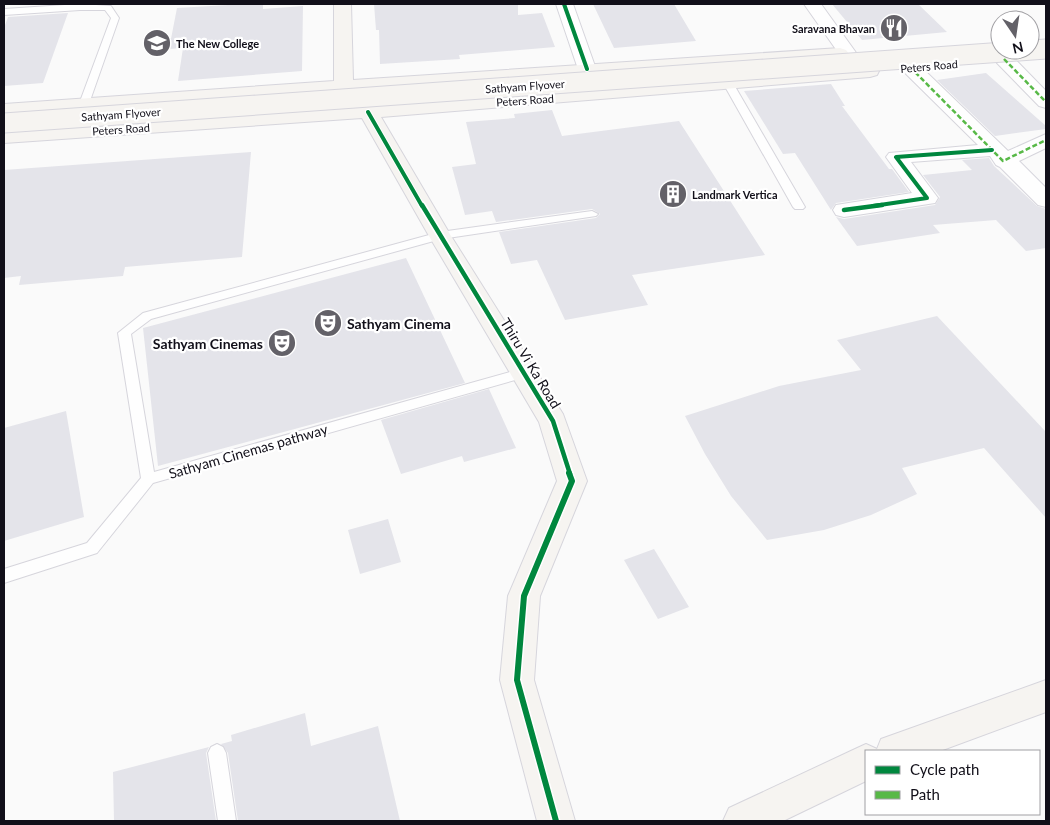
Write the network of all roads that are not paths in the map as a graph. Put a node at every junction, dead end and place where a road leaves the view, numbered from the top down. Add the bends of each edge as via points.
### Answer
1 (342, 4) edge
2 (564, 4) edge
3 (812, 4) edge
4 (4, 12) edge
5 (1046, 49) edge
6 (990, 52) edge
7 (848, 54) junction
8 (990, 54) edge
9 (1009, 60) edge
10 (910, 67) junction
11 (587, 69) junction
12 (728, 83) junction
13 (344, 86) junction
14 (1046, 102) edge
15 (84, 104) junction
16 (4, 110) edge
17 (368, 112) junction
18 (4, 123) edge
19 (75, 132) junction
20 (4, 137) edge
21 (1046, 140) edge
22 (998, 155) junction
23 (1046, 200) edge
24 (799, 207) dead end
25 (844, 210) dead end
26 (592, 214) dead end
27 (440, 236) junction
28 (524, 373) junction
29 (148, 479) junction
30 (4, 576) edge
31 (1046, 696) edge
32 (897, 750) edge
33 (217, 753) dead end
34 (865, 762) edge
35 (227, 821) edge
36 (556, 821) edge
37 (742, 821) edge

1 - 13 main road
2 - 11 street
3 - 7 street
4 - 15 lane via 108,8 114,18
5 - 18 main road, Sathyam Flyover, bridge
6 - 7 main road, Peters Road
7 - 11 main road, Peters Road
8 - 10 main road, Peters Road
9 - 14 street
10 - 12 main road, Peters Road
10 - 22 street
11 - 13 main road, Peters Road
12 - 17 main road, Peters Road
12 - 24 lane
13 - 15 main road, Peters Road
13 - 17 main road, Thiru Vi Ka Road
15 - 16 main road, Peters Road
15 - 19 lane
17 - 19 main road, Peters Road
17 - 27 main road, Thiru Vi Ka Road
19 - 20 main road, Peters Road
21 - 22 street
22 - 23 street
22 - 25 street via 896,157 927,198
26 - 27 lane
27 - 28 main road, Thiru Vi Ka Road
27 - 29 lane via 147,316 124,333
28 - 29 lane, Sathyam Cinemas pathway
28 - 36 main road, Thiru Vi Ka Road via 553,421 572,481 524,596 517,680
29 - 30 lane via 92,548
31 - 32 main road
33 - 35 lane
34 - 37 main road

